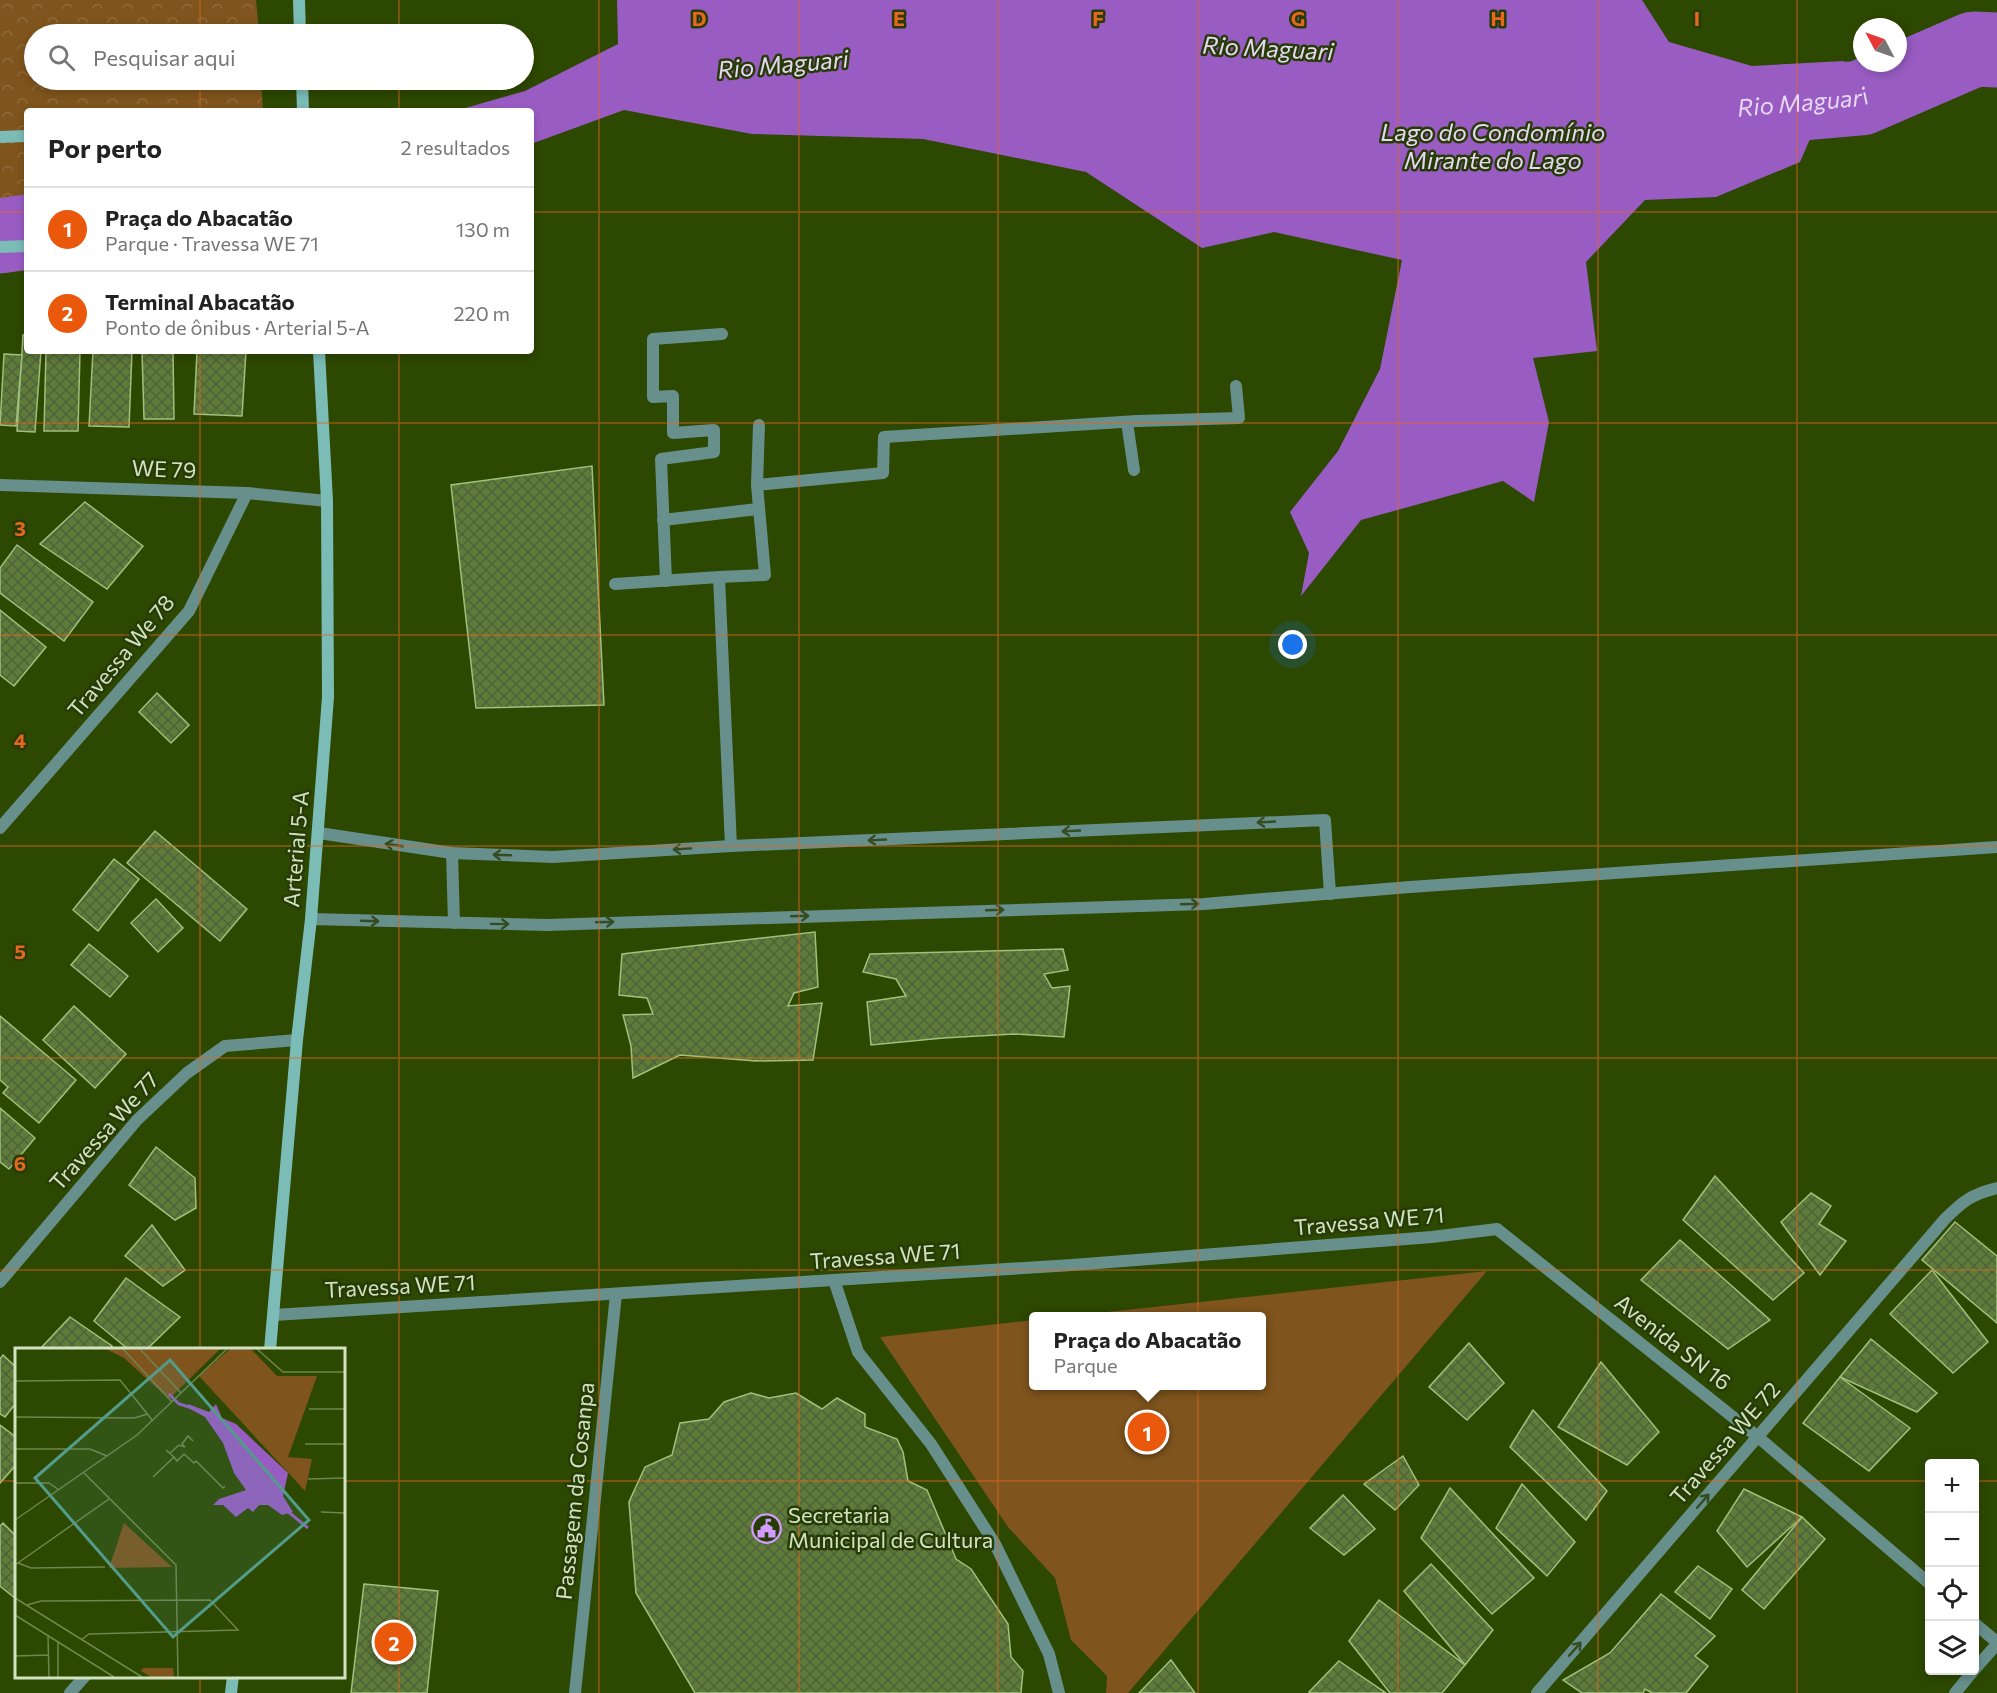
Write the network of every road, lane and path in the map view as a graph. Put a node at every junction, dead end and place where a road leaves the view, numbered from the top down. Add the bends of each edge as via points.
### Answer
1 (299, 0) edge
2 (300, 24) edge
3 (302, 90) edge
4 (303, 108) edge
5 (24, 136) edge
6 (0, 137) edge
7 (24, 246) edge
8 (0, 247) edge
9 (722, 334) dead end
10 (319, 354) edge
11 (1236, 386) dead end
12 (1127, 422) junction
13 (759, 425) dead end
14 (1134, 470) dead end
15 (0, 485) edge
16 (757, 485) junction
17 (247, 493) junction
18 (327, 501) junction
19 (758, 509) junction
20 (663, 520) junction
21 (719, 577) junction
22 (666, 581) junction
23 (615, 584) dead end
24 (0, 828) edge
25 (319, 833) junction
26 (731, 846) junction
27 (1997, 847) edge
28 (452, 853) junction
29 (1330, 894) junction
30 (311, 919) junction
31 (454, 923) junction
32 (297, 1041) junction
33 (1997, 1188) edge
34 (1497, 1229) joint
35 (834, 1280) junction
36 (0, 1282) edge
37 (616, 1294) junction
38 (274, 1315) junction
39 (270, 1348) edge
40 (1758, 1437) junction
41 (1925, 1581) edge
42 (1979, 1627) edge
43 (1997, 1643) edge
44 (1979, 1664) edge
45 (1970, 1675) edge
46 (84, 1678) edge
47 (233, 1678) edge
48 (70, 1693) edge
49 (231, 1693) edge
50 (575, 1693) edge
51 (1059, 1693) edge
52 (1537, 1693) edge
53 (1955, 1693) edge

1 - 2 main road
3 - 4 main road
5 - 6 main road
7 - 8 main road
9 - 20 street via 653,339 653,397 674,396 673,434 714,429 714,452 661,459
10 - 18 main road, Arterial 5-A
11 - 12 street via 1239,418
12 - 14 street
12 - 16 street via 884,437 884,473
13 - 16 street
15 - 17 street, WE 79
16 - 19 street
17 - 18 street, WE 79
17 - 24 street, Travessa We 78 via 189,610
18 - 25 main road, Arterial 5-A via 328,697
19 - 20 street
19 - 21 street via 765,575
20 - 22 street
21 - 22 street
21 - 26 street
22 - 23 street
28 -> 25 street
25 - 30 main road, Arterial 5-A
26 -> 28 street via 553,857
29 -> 26 street via 1325,820
27 - 29 street
28 - 31 street
31 -> 29 street via 547,925 1204,904
30 -> 31 street
30 - 32 main road, Arterial 5-A
32 - 36 street, Travessa We 77 via 225,1046 187,1073 137,1120
32 - 38 main road, Arterial 5-A
33 - 40 street, Travessa WE 72 via 1975,1194 1945,1219
34 - 35 street, Travessa WE 71 via 1072,1265
34 - 40 street, Avenida SN 16
35 - 37 street, Travessa WE 71
35 - 51 street via 858,1352 931,1444 995,1544 1049,1654
37 - 38 street, Travessa WE 71
37 - 50 street, Passagem da Cosanpa
38 - 39 main road, Arterial 5-A
40 - 41 street, Avenida SN 16
52 -> 40 street, Travessa WE 72
42 - 43 street
43 - 44 street
45 - 53 street
46 - 48 street
47 - 49 main road

